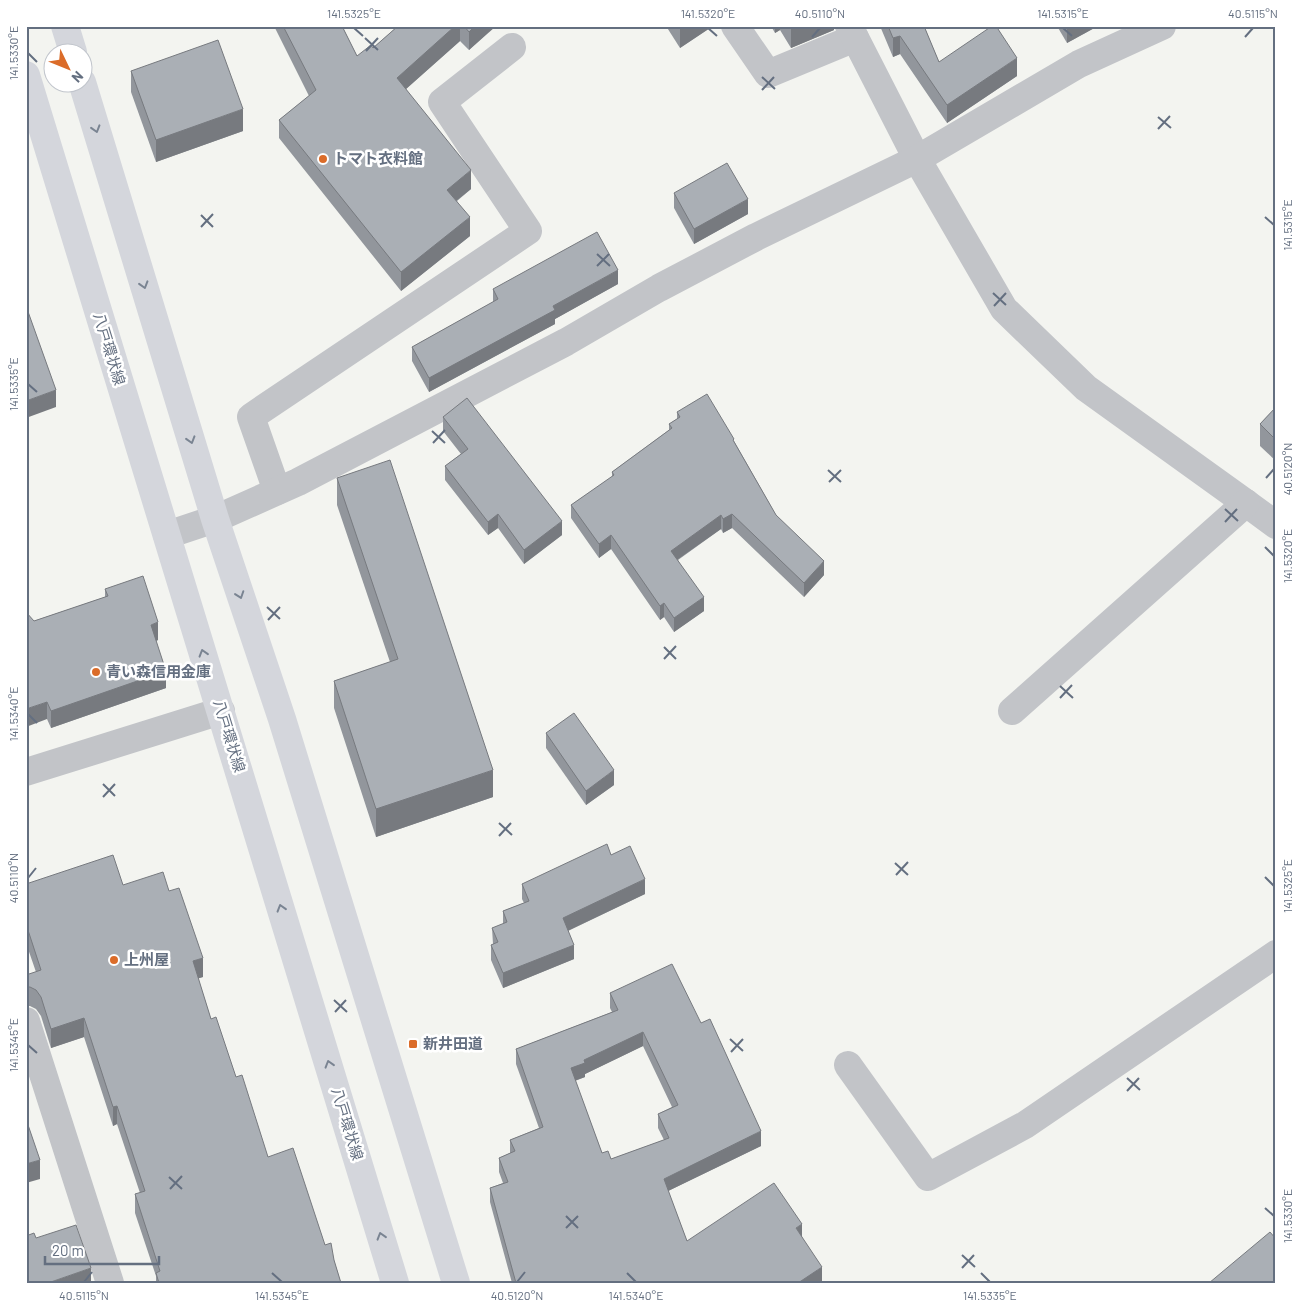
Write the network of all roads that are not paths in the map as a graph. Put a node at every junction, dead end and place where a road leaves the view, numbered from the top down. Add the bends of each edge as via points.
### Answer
1 (65, 26) edge
2 (735, 26) edge
3 (1162, 26) edge
4 (852, 32) edge
5 (70, 42) edge
6 (512, 47) dead end
7 (26, 75) edge
8 (85, 92) edge
9 (917, 159) junction
10 (277, 491) junction
11 (1246, 503) junction
12 (215, 519) junction
13 (1276, 525) edge
14 (167, 535) junction
15 (222, 711) junction
16 (1012, 711) dead end
17 (26, 772) edge
18 (1276, 954) edge
19 (26, 1020) edge
20 (848, 1065) dead end
21 (110, 1283) edge
22 (395, 1283) edge
23 (456, 1283) edge

1 - 5 main road
2 - 4 street via 768,74
3 - 9 street via 1078,64
4 - 9 street
6 - 10 street via 442,102 528,231 251,417
7 - 14 main road, 八戸環状線
8 -> 12 main road
9 - 10 street via 748,241 566,342
9 - 11 street via 1004,309 1086,388
10 - 12 street
11 - 13 street
11 - 16 street
12 - 14 street
12 -> 23 main road via 282,719
15 -> 14 main road, 八戸環状線
15 - 17 street
22 -> 15 main road, 八戸環状線
18 - 20 street via 1025,1125 928,1177
19 - 21 street

